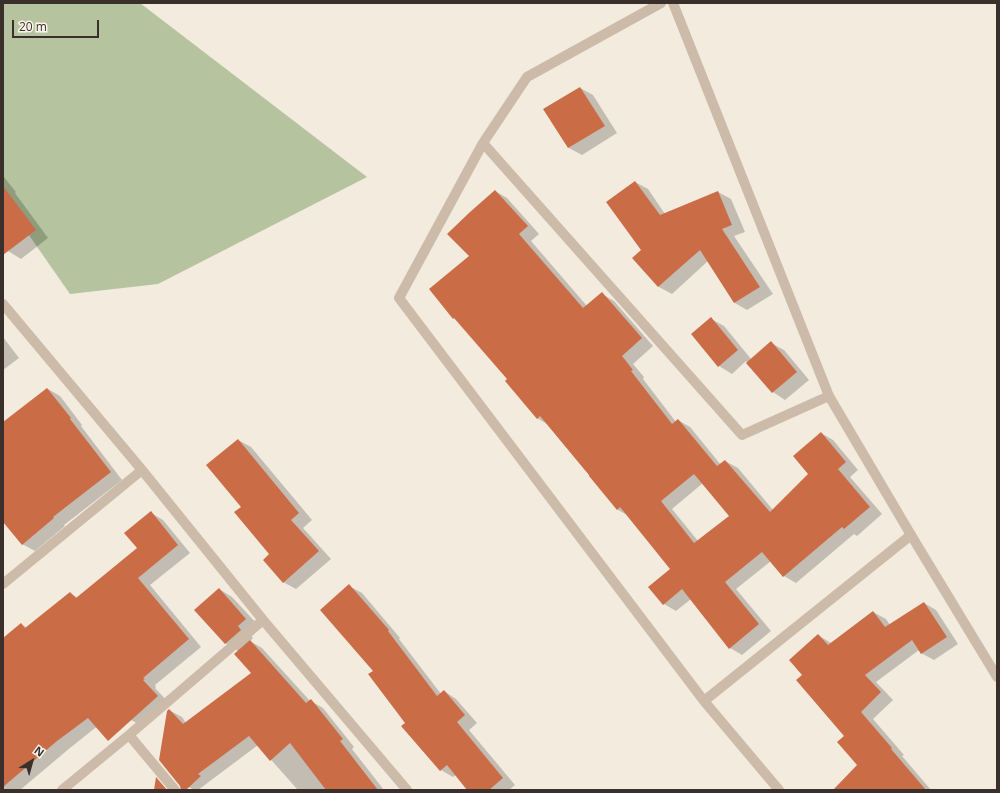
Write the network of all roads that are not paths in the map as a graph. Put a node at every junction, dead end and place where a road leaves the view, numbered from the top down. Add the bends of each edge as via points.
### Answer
1 (661, 3) edge
2 (673, 3) edge
3 (483, 143) junction
4 (3, 304) edge
5 (829, 396) junction
6 (142, 470) junction
7 (911, 535) junction
8 (3, 584) edge
9 (263, 620) junction
10 (997, 677) edge
11 (704, 701) junction
12 (130, 735) junction
13 (62, 790) edge
14 (175, 790) edge
15 (407, 790) edge
16 (779, 790) edge

1 - 3 street via 527,77
2 - 5 street
3 - 5 street via 742,435
3 - 11 street via 399,298
4 - 6 street
5 - 7 street
6 - 8 street
6 - 9 street
7 - 10 street
7 - 11 street
9 - 12 street
9 - 15 street
11 - 16 street
12 - 13 street
12 - 14 street

